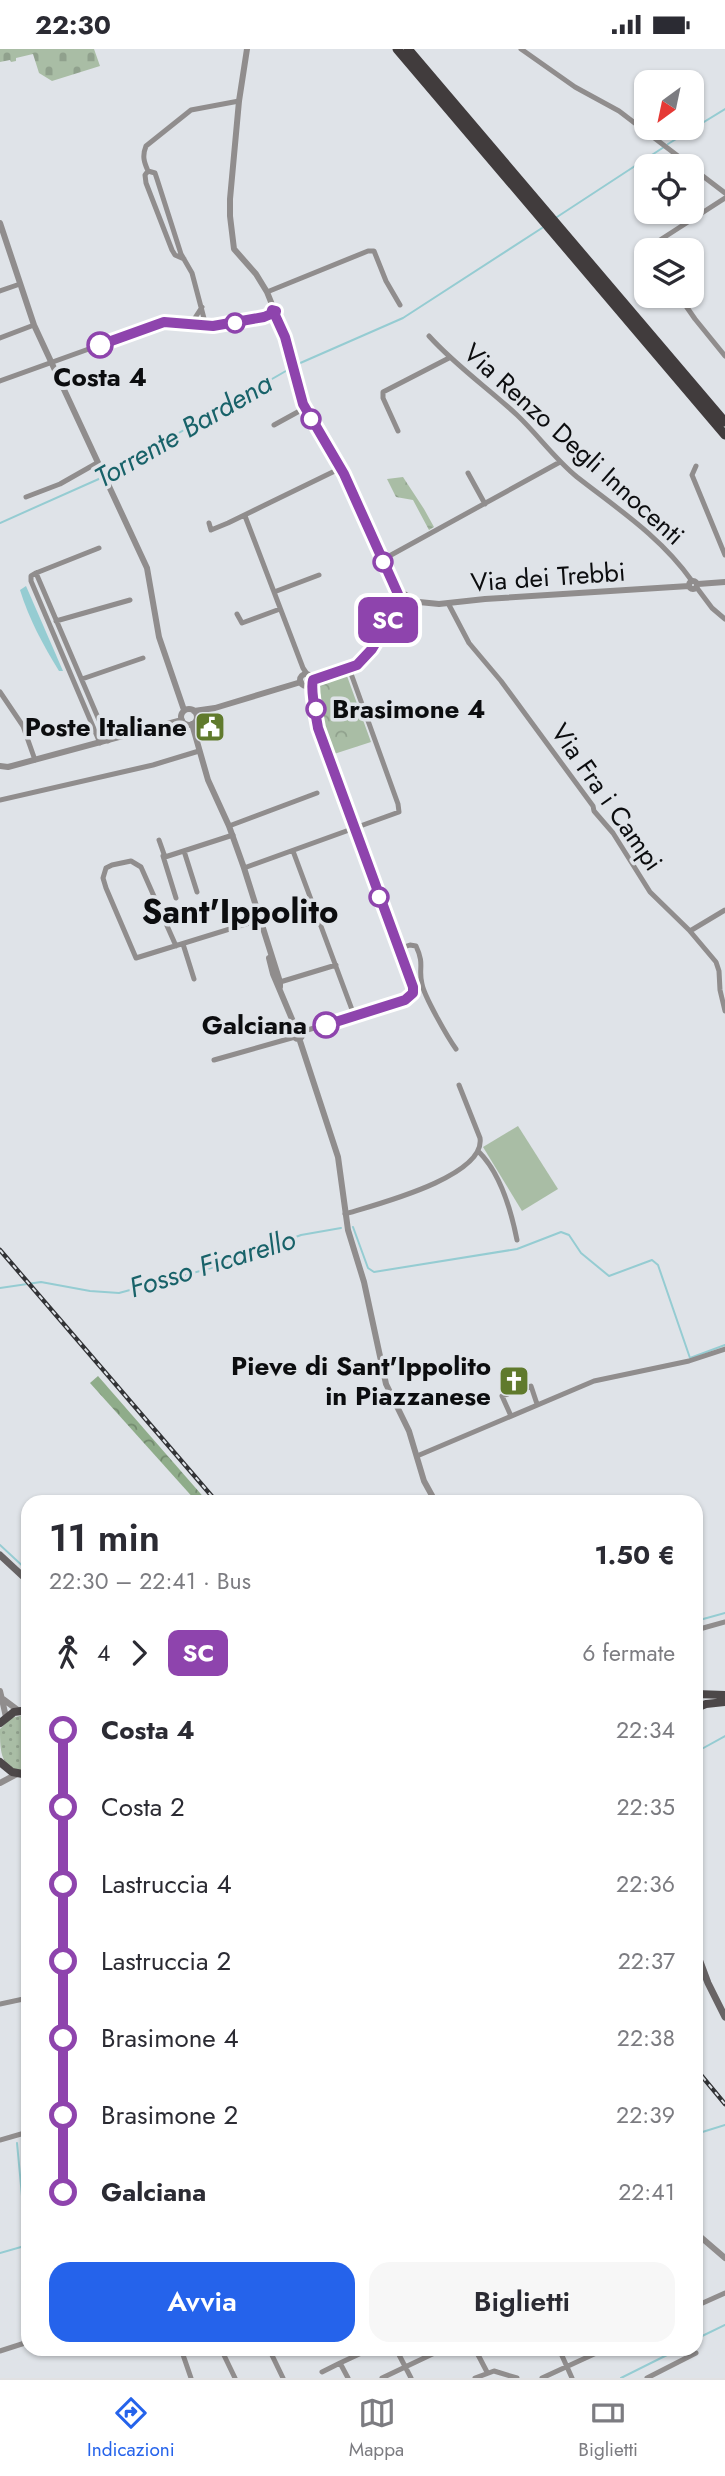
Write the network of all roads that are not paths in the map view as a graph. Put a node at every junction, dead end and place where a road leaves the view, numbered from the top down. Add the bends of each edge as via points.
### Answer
1 (247, 49) edge
2 (397, 49) edge
3 (408, 49) edge
4 (521, 49) edge
5 (239, 101) junction
6 (674, 154) edge
7 (148, 171) junction
8 (704, 177) edge
9 (725, 193) edge
10 (725, 198) edge
11 (0, 223) edge
12 (663, 238) edge
13 (176, 250) junction
14 (20, 284) junction
15 (0, 291) edge
16 (267, 292) junction
17 (400, 305) dead end
18 (202, 307) junction
19 (687, 308) edge
20 (273, 313) junction
21 (191, 324) junction
22 (34, 325) junction
23 (206, 326) junction
24 (429, 336) dead end
25 (0, 338) edge
26 (725, 356) edge
27 (449, 358) junction
28 (52, 362) junction
29 (0, 381) edge
30 (305, 408) junction
31 (725, 422) edge
32 (274, 425) dead end
33 (398, 431) dead end
34 (725, 435) edge
35 (560, 462) junction
36 (97, 463) junction
37 (696, 465) dead end
38 (341, 468) junction
39 (468, 473) dead end
40 (26, 497) dead end
41 (485, 504) junction
42 (245, 516) junction
43 (209, 523) dead end
44 (99, 548) dead end
45 (725, 555) edge
46 (382, 560) junction
47 (36, 573) junction
48 (319, 575) dead end
49 (725, 582) edge
50 (694, 585) junction
51 (274, 592) junction
52 (398, 596) junction
53 (130, 600) dead end
54 (409, 601) junction
55 (448, 603) junction
56 (399, 605) junction
57 (280, 609) junction
58 (237, 614) dead end
59 (725, 619) edge
60 (56, 621) junction
61 (143, 658) dead end
62 (349, 668) junction
63 (82, 678) junction
64 (307, 680) junction
65 (0, 691) edge
66 (184, 711) junction
67 (196, 714) junction
68 (182, 720) junction
69 (192, 724) junction
70 (108, 741) junction
71 (100, 743) junction
72 (200, 751) junction
73 (36, 760) junction
74 (0, 767) edge
75 (317, 793) dead end
76 (0, 800) edge
77 (229, 826) junction
78 (355, 829) junction
79 (233, 835) junction
80 (159, 840) dead end
81 (184, 851) junction
82 (293, 851) junction
83 (163, 856) junction
84 (244, 868) junction
85 (197, 892) dead end
86 (176, 898) dead end
87 (725, 910) edge
88 (259, 920) junction
89 (690, 931) junction
90 (183, 944) junction
91 (176, 946) junction
92 (398, 949) junction
93 (336, 965) junction
94 (194, 979) dead end
95 (280, 984) junction
96 (725, 1011) edge
97 (354, 1015) junction
98 (298, 1035) junction
99 (456, 1049) dead end
100 (214, 1060) dead end
101 (459, 1085) dead end
102 (479, 1152) junction
103 (345, 1214) junction
104 (517, 1240) dead end
105 (725, 1349) edge
106 (537, 1404) junction
107 (512, 1416) junction
108 (417, 1456) junction
109 (432, 1495) edge
110 (0, 1555) edge
111 (21, 1574) edge
112 (725, 1622) edge
113 (703, 1628) edge
114 (0, 1691) edge
115 (703, 1694) edge
116 (725, 1695) edge
117 (4, 1699) junction
118 (725, 1702) edge
119 (703, 1707) edge
120 (21, 1709) edge
121 (21, 1711) edge
122 (3, 1720) edge
123 (0, 1763) edge
124 (0, 1770) edge
125 (17, 1774) junction
126 (21, 1774) edge
127 (0, 1783) edge
128 (703, 1971) edge
129 (21, 2000) edge
130 (0, 2004) edge
131 (725, 2017) edge
132 (21, 2134) edge
133 (0, 2140) edge
134 (703, 2239) edge
135 (725, 2258) edge
136 (725, 2293) edge
137 (703, 2303) edge
138 (21, 2344) edge
139 (0, 2351) edge
140 (183, 2356) edge
141 (224, 2356) edge
142 (272, 2356) edge
143 (355, 2356) edge
144 (400, 2356) edge
145 (428, 2356) edge
146 (479, 2356) edge
147 (562, 2356) edge
148 (589, 2356) edge
149 (690, 2356) edge
150 (340, 2363) junction
151 (567, 2366) junction
152 (405, 2367) junction
153 (322, 2372) dead end
154 (487, 2372) junction
155 (191, 2378) edge
156 (235, 2378) edge
157 (282, 2378) edge
158 (348, 2378) edge
159 (382, 2378) edge
160 (411, 2378) edge
161 (475, 2378) edge
162 (517, 2378) edge
163 (542, 2378) edge
164 (572, 2378) edge
165 (647, 2378) edge

1 - 5 street
2 - 34 highway
3 - 31 highway
4 - 6 street via 619,111
5 - 7 street via 183,115 146,146 143,156
5 - 16 street via 230,199 233,242
7 - 13 street via 146,183
7 - 13 street via 155,173
8 - 9 street
10 - 12 street
11 - 14 street
13 - 18 street via 192,273
14 - 15 street
14 - 22 street
16 - 17 street via 374,251
16 - 20 street
18 - 21 street
18 - 23 street
19 - 26 street
20 - 23 street
20 - 30 street via 285,337
21 - 23 street
21 - 28 street via 164,322
22 - 25 street
22 - 28 street
24 - 27 street, Via Renzo Degli Innocenti
27 - 33 street via 383,392
27 - 35 street, Via Renzo Degli Innocenti via 519,417
28 - 29 street
28 - 36 street
30 - 32 street
30 - 38 street
35 - 41 street
35 - 50 street, Via Renzo Degli Innocenti via 630,516
36 - 40 street
36 - 66 street via 147,568 159,637
37 - 45 street via 692,475
38 - 42 street
38 - 46 street
39 - 41 street
41 - 46 street
42 - 43 street via 211,530
42 - 51 street
44 - 47 street
46 - 52 street
47 - 60 street
47 - 71 street via 31,582
48 - 51 street
49 - 50 street, Via dei Trebbi
50 - 55 street, Via dei Trebbi
50 - 59 street, Via Renzo Degli Innocenti
51 - 57 street
52 - 54 street via 405,594
52 - 56 street
53 - 60 street
54 - 55 street, Via dei Trebbi
54 - 56 street
55 - 89 street, Via Fra i Campi via 469,643 613,833 650,893
56 - 62 street via 372,649
57 - 58 street via 243,623
57 - 64 street
60 - 63 street
61 - 63 street
62 - 64 street
62 - 78 street via 400,808
63 - 70 street
64 - 67 street
64 - 78 street via 318,728
65 - 73 street via 19,718
66 - 67 street via 191,709
66 - 68 street
67 - 69 street
68 - 69 street
68 - 70 street
69 - 72 street
70 - 71 street
71 - 73 street
72 - 76 street
72 - 77 street
73 - 74 street
75 - 77 street
77 - 79 street
78 - 82 street
78 - 92 street
79 - 81 street
79 - 84 street
80 - 83 street
81 - 83 street
81 - 85 street
82 - 84 street
82 - 93 street
83 - 86 street
84 - 88 street
87 - 89 street
88 - 90 street
88 - 95 street
89 - 96 street, Via Fra i Campi via 716,962
90 - 91 street
90 - 94 street
91 - 91 street via 136,958 103,878 106,868 131,861 141,867
92 - 97 street via 413,987 412,996
92 - 99 street via 417,948 422,985
93 - 95 street
93 - 97 street
95 - 98 street
97 - 98 street
98 - 100 street
98 - 103 street via 338,1157
101 - 102 street via 480,1138
102 - 103 street via 431,1186
102 - 104 street via 508,1202
103 - 108 street via 386,1384
105 - 106 street via 594,1381
106 - 107 street
106 - 107 street via 531,1386 502,1396
107 - 108 street
108 - 109 street
110 - 111 main road
112 - 113 street
114 - 117 street
115 - 116 main road
117 - 120 street
117 - 122 street
118 - 119 main road
121 - 122 main road
123 - 124 street
123 - 125 main road
125 - 126 main road
125 - 127 street
128 - 131 main road
129 - 130 street
132 - 133 street
134 - 135 street
136 - 137 street
138 - 139 street
140 - 155 street
141 - 156 street
142 - 157 street
143 - 150 street
144 - 152 street
145 - 152 street
146 - 154 street
147 - 151 street
148 - 151 street
149 - 165 street
150 - 153 street
150 - 158 street
151 - 163 street
151 - 164 street
152 - 159 street
152 - 160 street
154 - 161 street
154 - 162 street

